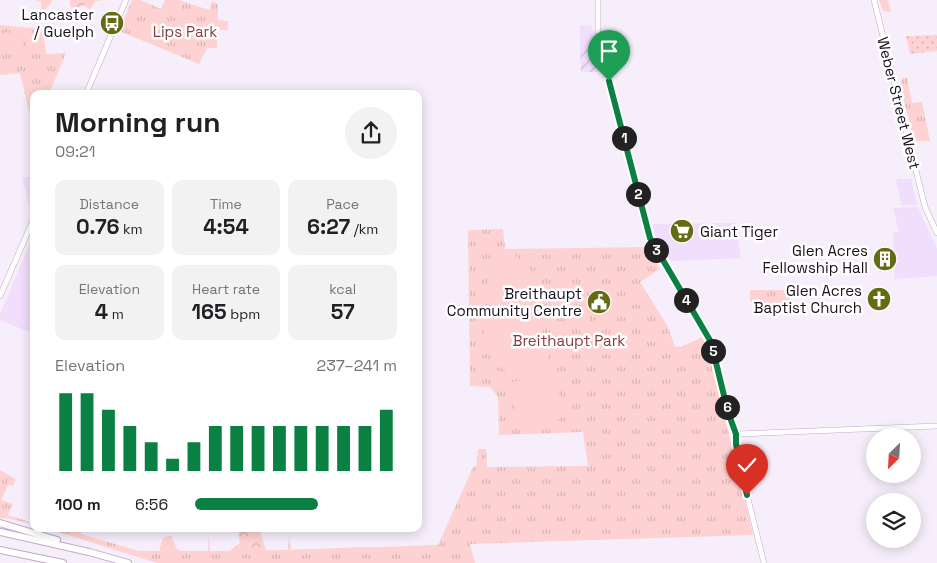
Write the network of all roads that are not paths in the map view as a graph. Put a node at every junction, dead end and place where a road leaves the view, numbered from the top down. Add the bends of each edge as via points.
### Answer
1 (126, 0) edge
2 (598, 0) edge
3 (874, 0) edge
4 (88, 90) edge
5 (30, 227) edge
6 (937, 233) edge
7 (0, 296) edge
8 (937, 426) edge
9 (736, 434) junction
10 (0, 523) edge
11 (0, 532) edge
12 (0, 550) edge
13 (89, 552) junction
14 (63, 563) edge
15 (128, 563) edge
16 (764, 563) edge

1 - 4 street
2 - 9 street via 598,40 650,238 711,342
3 - 6 street, Weber Street West via 925,206
5 - 7 street
8 - 9 street
9 - 16 street via 746,492
10 - 13 highway
11 - 13 highway
12 - 14 highway
13 - 15 highway

